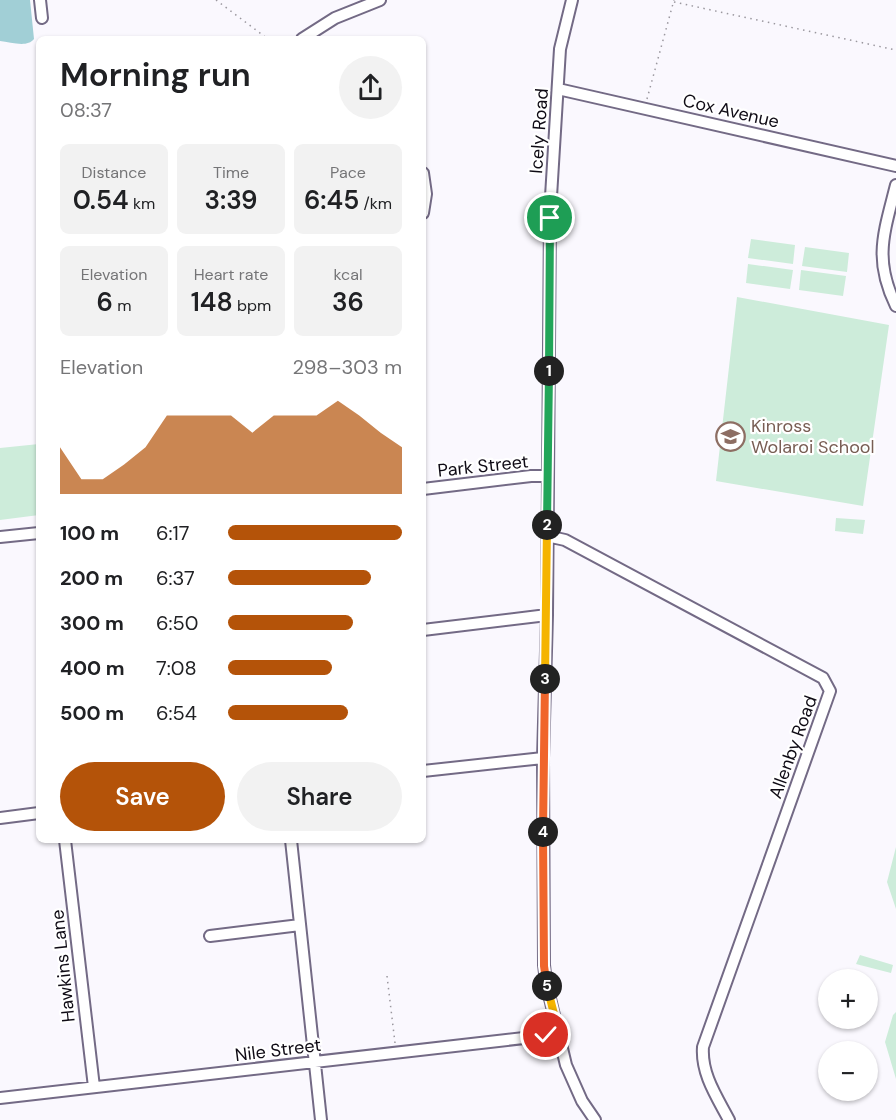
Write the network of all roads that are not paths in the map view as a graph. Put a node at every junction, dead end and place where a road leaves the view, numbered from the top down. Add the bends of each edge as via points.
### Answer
1 (39, 0) edge
2 (380, 0) edge
3 (572, 0) edge
4 (42, 18) dead end
5 (307, 36) edge
6 (558, 89) junction
7 (896, 166) edge
8 (896, 185) edge
9 (896, 306) edge
10 (547, 476) junction
11 (426, 489) edge
12 (36, 533) edge
13 (547, 536) junction
14 (0, 537) edge
15 (546, 615) junction
16 (426, 630) edge
17 (543, 758) junction
18 (426, 771) edge
19 (36, 813) edge
20 (0, 818) edge
21 (65, 843) edge
22 (291, 843) edge
23 (300, 925) junction
24 (210, 936) dead end
25 (559, 1034) junction
26 (315, 1062) junction
27 (94, 1087) junction
28 (0, 1098) edge
29 (321, 1120) edge
30 (595, 1120) edge
31 (729, 1120) edge

1 - 4 street
2 - 5 street via 335,18
3 - 6 street, Icely Road via 561,37
6 - 7 street, Cox Avenue
6 - 10 street, Icely Road via 550,218
8 - 9 street via 882,245 885,277
10 - 11 street, Park Street
10 - 13 street, Icely Road
12 - 14 street
13 - 15 street, Icely Road
13 - 31 street, Allenby Road via 565,540 823,678 830,692 703,1047 704,1071
15 - 16 street
15 - 17 street, Icely Road
17 - 18 street
17 - 25 street, Icely Road via 544,966
19 - 20 street
21 - 27 street, Hawkins Lane
22 - 23 street
23 - 24 street
23 - 26 street
25 - 26 street, Nile Street
25 - 30 street, Icely Road via 572,1083
26 - 27 street, Nile Street
26 - 29 street
27 - 28 street, Nile Street

